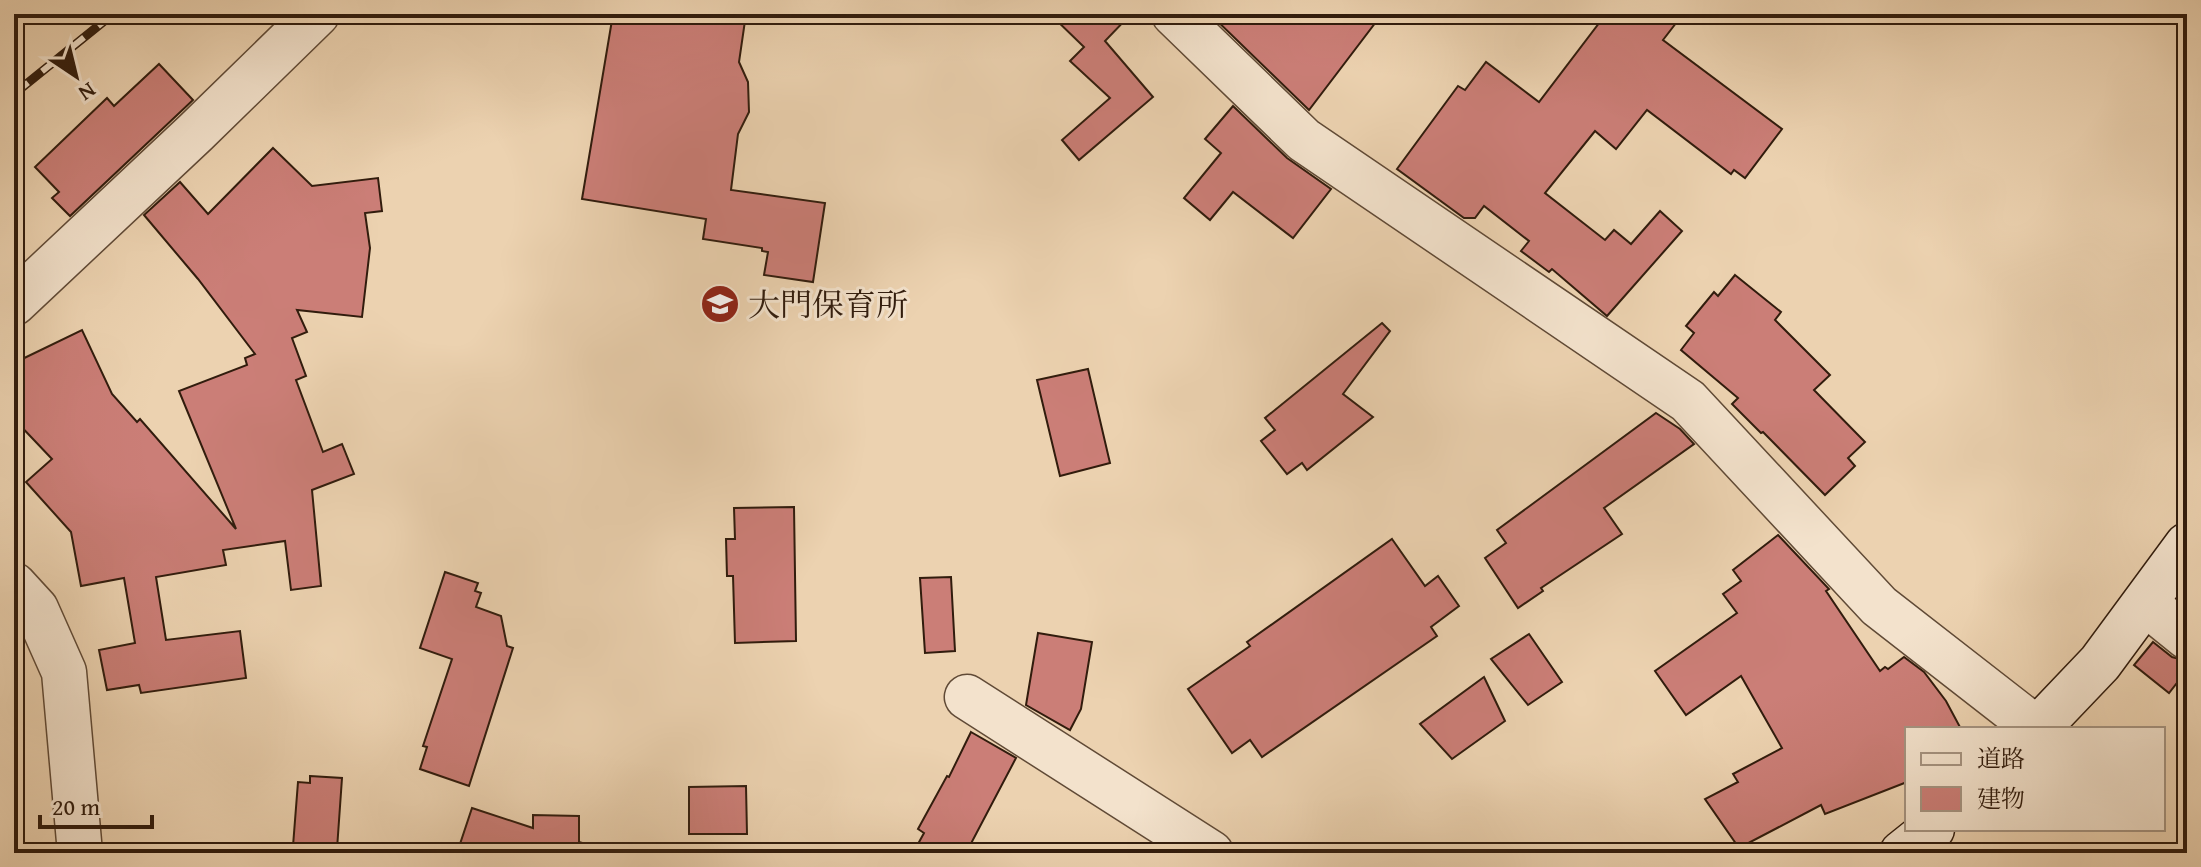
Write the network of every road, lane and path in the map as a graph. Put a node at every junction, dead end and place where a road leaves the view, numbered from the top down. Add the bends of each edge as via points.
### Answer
1 (317, 14) edge
2 (1174, 14) edge
3 (14, 303) edge
4 (2187, 545) edge
5 (14, 585) edge
6 (2145, 603) junction
7 (2187, 637) edge
8 (967, 697) dead end
9 (2034, 727) edge
10 (2039, 727) edge
11 (80, 853) edge
12 (1211, 853) edge

1 - 3 street
2 - 9 street via 1304,140 1688,401 1879,606
4 - 6 street
5 - 11 street via 36,609 64,672
6 - 7 street
6 - 10 street via 2100,663
8 - 12 street

